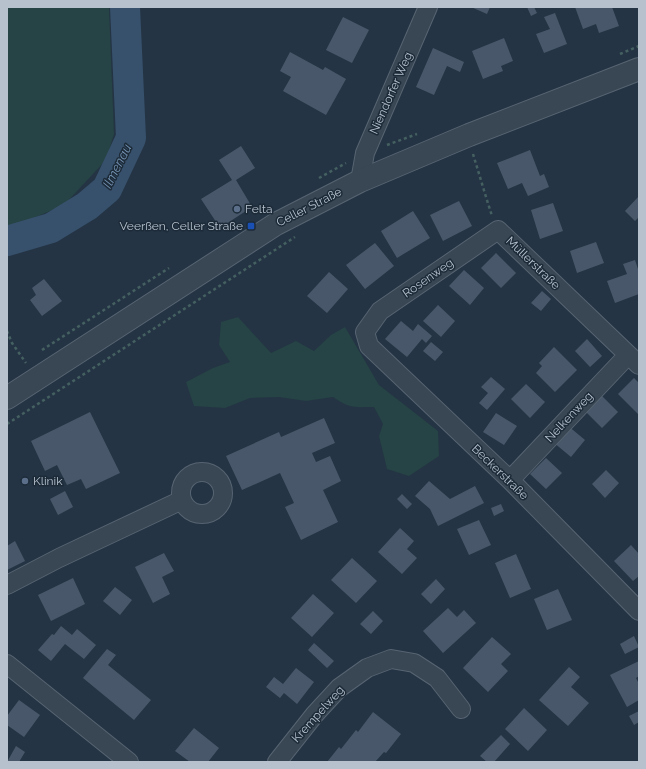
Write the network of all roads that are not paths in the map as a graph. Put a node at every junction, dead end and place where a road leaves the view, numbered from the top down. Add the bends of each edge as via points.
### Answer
1 (428, 7) edge
2 (639, 69) edge
3 (360, 181) junction
4 (498, 230) joint
5 (365, 332) joint
6 (634, 360) edge
7 (7, 398) edge
8 (510, 480) junction
9 (182, 500) dead end
10 (7, 585) edge
11 (637, 604) edge
12 (7, 664) edge
13 (461, 709) dead end
14 (129, 762) edge
15 (277, 762) edge

1 - 3 street, Niendorfer Weg via 364,153
2 - 3 street, Celler Straße
3 - 7 street, Celler Straße via 276,224
4 - 5 street, Rosenweg via 380,311
4 - 6 street, Müllerstraße
5 - 8 street, Beckerstraße via 369,346
6 - 8 street, Nelkenweg
8 - 11 street, Beckerstraße
9 - 10 street
12 - 14 street
13 - 15 street, Krempelweg via 438,678 414,663 391,659 367,668 339,688

